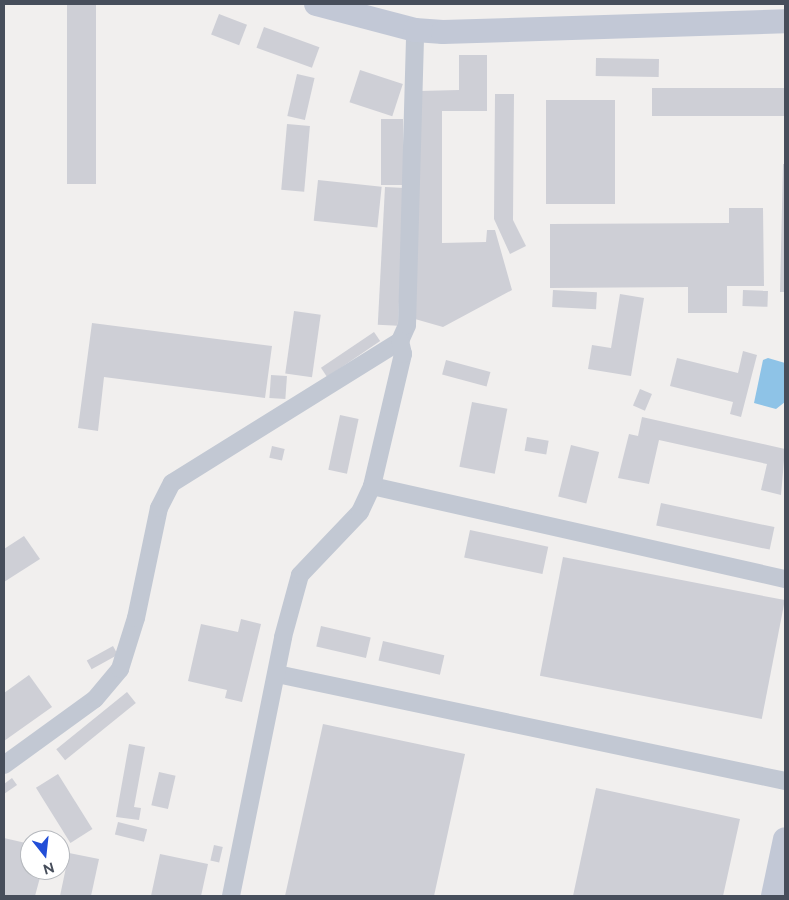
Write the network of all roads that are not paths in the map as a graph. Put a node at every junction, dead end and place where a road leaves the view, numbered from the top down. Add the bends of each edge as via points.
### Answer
1 (316, 4) edge
2 (785, 21) edge
3 (415, 30) junction
4 (400, 341) junction
5 (372, 486) junction
6 (785, 579) edge
7 (277, 674) junction
8 (4, 765) edge
9 (785, 782) edge
10 (785, 839) edge
11 (231, 896) edge
12 (773, 896) edge

1 - 3 main road
2 - 3 main road
3 - 4 street via 407,325
4 - 5 street via 403,354
4 - 8 street via 172,483 159,508 138,608 120,669 95,699
5 - 6 street
5 - 7 street via 360,512 300,575
7 - 9 street
7 - 11 street
10 - 12 main road

